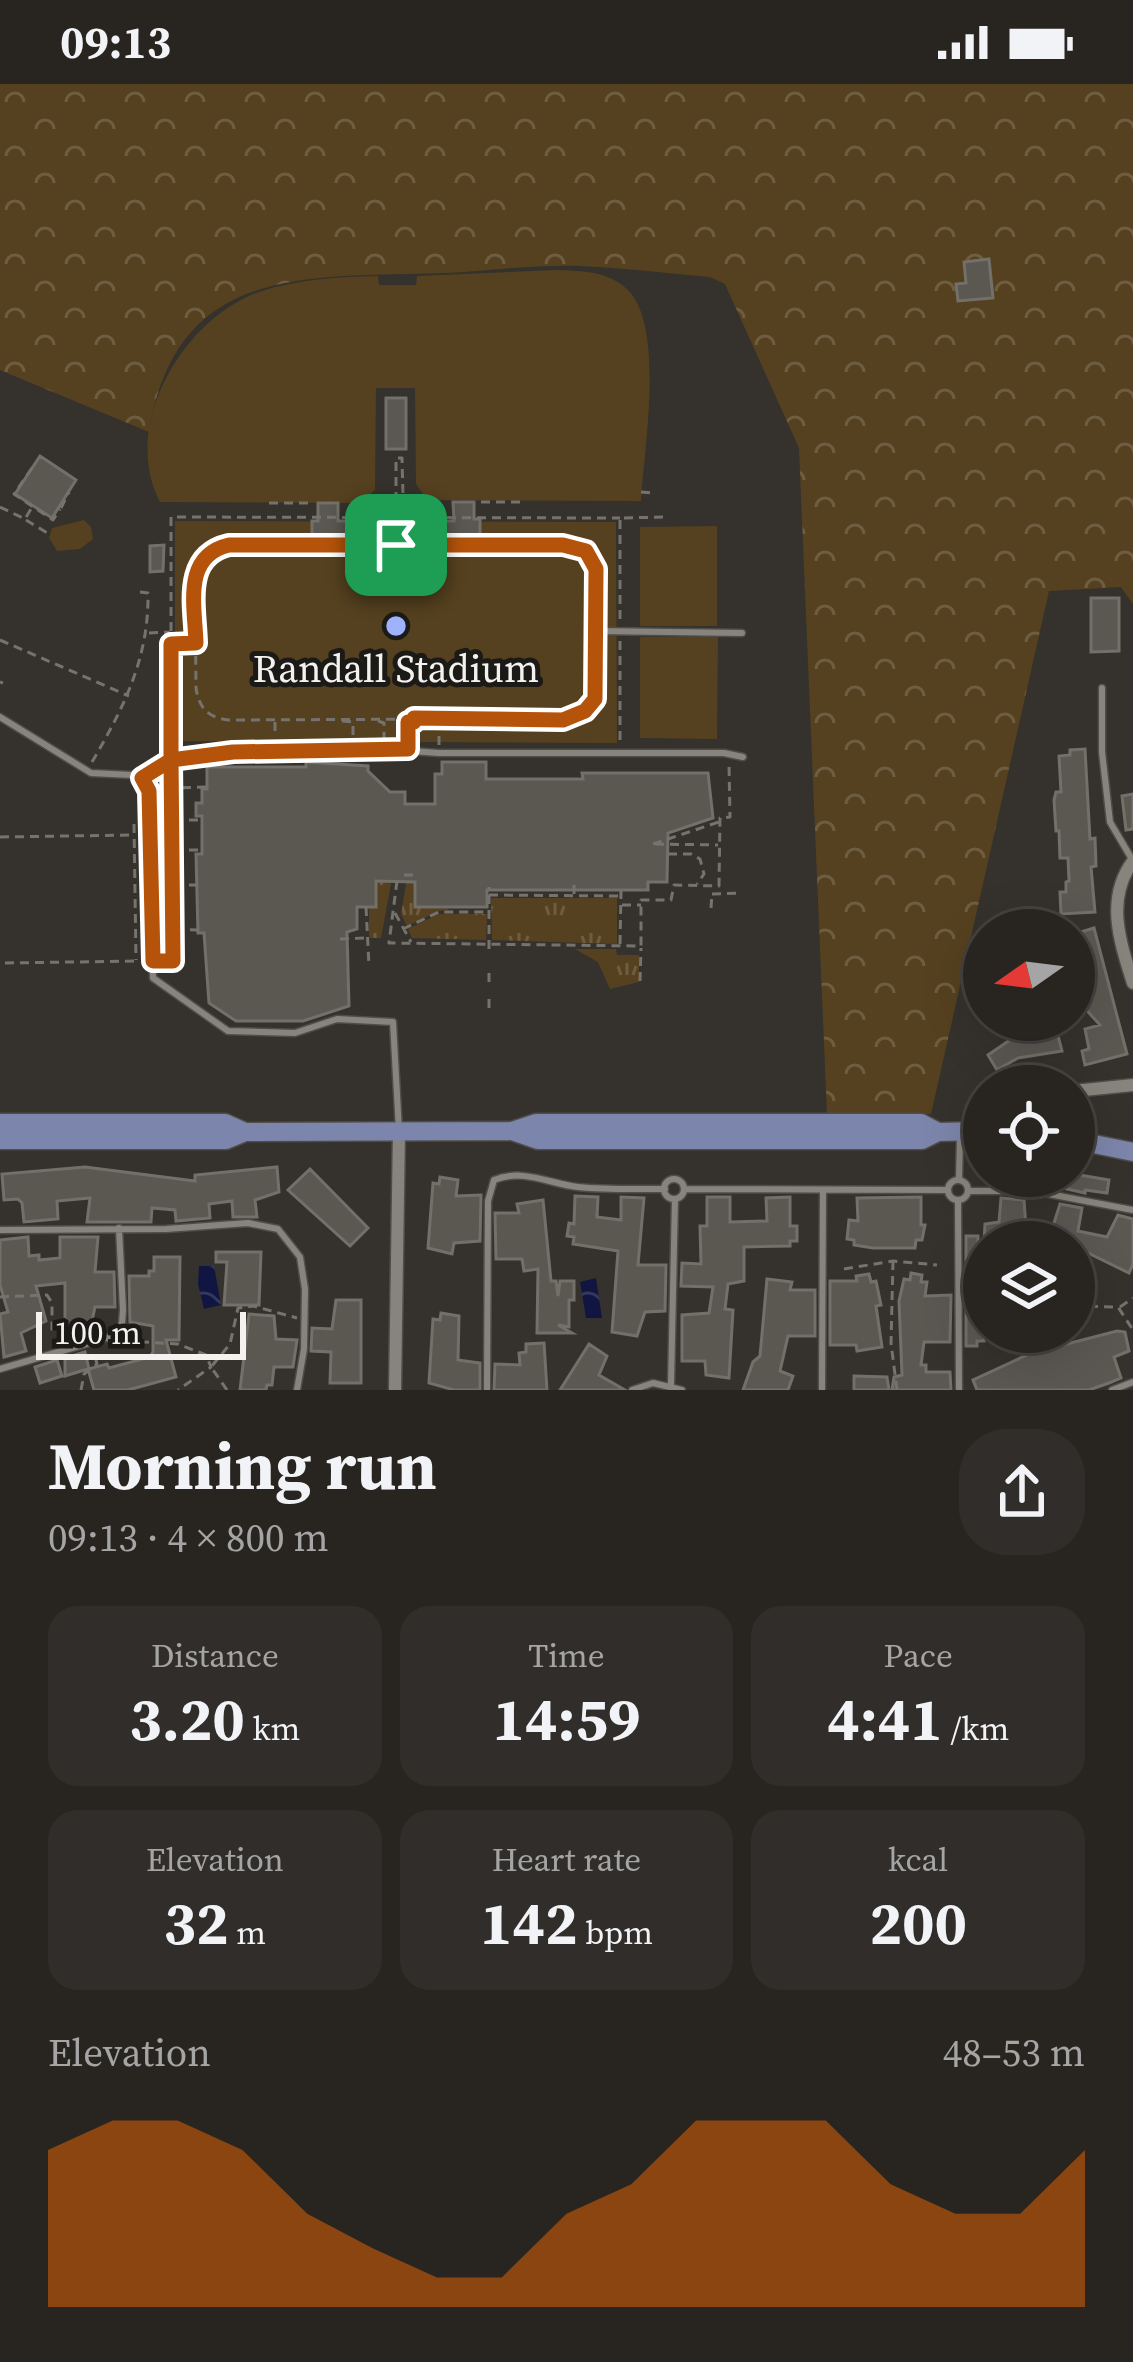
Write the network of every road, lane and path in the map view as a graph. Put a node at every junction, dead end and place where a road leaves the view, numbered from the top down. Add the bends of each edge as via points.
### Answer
1 (32, 468) dead end
2 (69, 492) dead end
3 (641, 492) dead end
4 (655, 493) dead end
5 (0, 507) edge
6 (33, 507) junction
7 (269, 517) junction
8 (311, 517) junction
9 (665, 517) dead end
10 (396, 518) junction
11 (423, 518) junction
12 (484, 518) junction
13 (514, 518) junction
14 (523, 518) junction
15 (620, 518) junction
16 (25, 520) junction
17 (513, 525) dead end
18 (489, 526) dead end
19 (50, 534) dead end
20 (140, 592) dead end
21 (620, 609) dead end
22 (182, 624) dead end
23 (171, 625) junction
24 (171, 632) junction
25 (596, 632) junction
26 (620, 632) junction
27 (146, 633) junction
28 (742, 633) dead end
29 (0, 640) edge
30 (182, 640) dead end
31 (171, 642) junction
32 (199, 643) junction
33 (1102, 688) dead end
34 (129, 696) junction
35 (0, 717) edge
36 (377, 718) junction
37 (414, 718) junction
38 (455, 719) junction
39 (275, 721) junction
40 (339, 721) junction
41 (275, 736) dead end
42 (384, 749) junction
43 (408, 749) junction
44 (353, 752) junction
45 (439, 753) junction
46 (620, 753) junction
47 (742, 757) dead end
48 (171, 760) junction
49 (723, 761) dead end
50 (86, 770) junction
51 (142, 778) junction
52 (207, 787) dead end
53 (172, 788) junction
54 (172, 820) junction
55 (202, 820) dead end
56 (720, 821) junction
57 (134, 824) dead end
58 (134, 835) junction
59 (0, 837) edge
60 (720, 845) junction
61 (172, 850) junction
62 (202, 850) dead end
63 (668, 854) dead end
64 (1133, 861) edge
65 (704, 874) junction
66 (404, 875) dead end
67 (415, 875) dead end
68 (574, 880) dead end
69 (397, 881) dead end
70 (198, 884) dead end
71 (172, 885) junction
72 (696, 886) junction
73 (712, 886) junction
74 (719, 886) junction
75 (489, 887) dead end
76 (712, 893) junction
77 (742, 893) dead end
78 (489, 895) junction
79 (574, 896) junction
80 (621, 905) junction
81 (641, 905) junction
82 (365, 907) dead end
83 (712, 908) dead end
84 (394, 911) junction
85 (489, 912) junction
86 (404, 928) junction
87 (173, 929) junction
88 (198, 929) dead end
89 (365, 938) junction
90 (340, 939) dead end
91 (412, 943) junction
92 (620, 946) junction
93 (641, 946) junction
94 (489, 947) junction
95 (153, 961) junction
96 (136, 962) junction
97 (4, 963) dead end
98 (369, 966) dead end
99 (489, 968) dead end
100 (640, 981) dead end
101 (489, 982) dead end
102 (1133, 983) edge
103 (489, 999) dead end
104 (489, 1014) dead end
105 (1133, 1085) edge
106 (1095, 1089) edge
107 (0, 1124) edge
108 (399, 1131) junction
109 (245, 1132) junction
110 (960, 1132) junction
111 (963, 1132) edge
112 (0, 1140) edge
113 (1095, 1144) edge
114 (1133, 1152) edge
115 (958, 1180) junction
116 (963, 1182) edge
117 (665, 1189) junction
118 (684, 1189) junction
119 (823, 1189) junction
120 (948, 1190) junction
121 (963, 1196) edge
122 (1065, 1197) edge
123 (675, 1199) junction
124 (958, 1200) junction
125 (1133, 1210) edge
126 (119, 1228) junction
127 (0, 1231) edge
128 (893, 1261) junction
129 (937, 1265) dead end
130 (844, 1270) dead end
131 (0, 1297) edge
132 (1133, 1298) edge
133 (1095, 1307) edge
134 (1118, 1308) junction
135 (302, 1319) junction
136 (1133, 1330) edge
137 (52, 1336) dead end
138 (113, 1336) junction
139 (92, 1343) junction
140 (891, 1348) junction
141 (882, 1352) dead end
142 (212, 1367) junction
143 (0, 1369) edge
144 (1133, 1382) edge
145 (671, 1384) junction
146 (81, 1390) edge
147 (178, 1390) edge
148 (227, 1390) edge
149 (297, 1390) edge
150 (395, 1390) edge
151 (487, 1390) edge
152 (632, 1390) edge
153 (682, 1390) edge
154 (822, 1390) edge
155 (897, 1390) edge
156 (958, 1390) edge
157 (1112, 1390) edge

1 - 6 path via 14,494
2 - 6 path via 53,520
3 - 4 path
5 - 16 path
6 - 16 path
7 - 8 path
7 - 8 path via 268,503 311,503
7 - 23 path via 172,517
8 - 10 path
9 - 15 path
10 - 11 path
10 - 11 path via 396,458 403,495
11 - 12 path
12 - 13 path
12 - 14 path via 481,502 524,502
12 - 18 path
13 - 14 path
13 - 17 path
14 - 15 path
15 - 21 path
16 - 19 path
20 - 27 path via 148,592
22 - 23 path
23 - 24 path
24 - 27 path
24 - 31 path
25 - 26 lane
25 - 32 path via 596,569 580,547 229,545 197,566
25 - 38 path via 597,691 585,711 563,720
26 - 28 lane
26 - 46 path
27 - 34 path
29 - 34 path
30 - 31 path
31 - 32 path
31 - 48 path
32 - 39 path via 196,693 206,712
33 - 64 lane via 1110,822
34 - 50 path
35 - 50 lane
36 - 37 path
36 - 40 path
36 - 42 path
37 - 38 path
37 - 43 path
38 - 45 path via 439,722
39 - 40 path
39 - 41 path
40 - 44 path via 353,722
42 - 43 lane
42 - 44 lane
43 - 45 lane
44 - 48 lane
45 - 46 lane
46 - 47 lane
48 - 51 lane
48 - 53 path
49 - 56 path via 730,817
50 - 51 lane
51 - 95 lane via 149,791
52 - 53 path
53 - 54 path
54 - 55 path
54 - 61 path
56 - 60 path
56 - 60 path via 652,844
57 - 58 path
58 - 59 path
58 - 96 path
60 - 74 path
61 - 62 path
61 - 71 path
63 - 65 path via 697,856
64 - 102 street via 1116,915
65 - 72 path
65 - 74 path
66 - 67 path
68 - 79 path
69 - 84 path
70 - 71 path
71 - 87 path
72 - 73 path
72 - 81 path via 674,885 671,900
73 - 74 path
73 - 76 path
75 - 78 path
76 - 77 path
76 - 83 path
78 - 79 path
78 - 85 path
79 - 80 path via 621,893
80 - 81 path
80 - 92 path
81 - 93 path
82 - 89 path
84 - 86 path
84 - 91 path via 388,943
85 - 86 path via 440,912
85 - 94 path
86 - 91 path
87 - 88 path
87 - 95 path via 173,961
89 - 90 path
89 - 98 path
91 - 94 path
92 - 93 path
92 - 94 path
93 - 100 path
95 - 96 path
95 - 108 lane via 153,978 229,1031 295,1033 337,1019 393,1022
96 - 97 path
99 - 101 path
103 - 104 path
105 - 106 street
107 - 109 main road via 225,1123
108 - 109 main road
108 - 110 main road via 623,1122 921,1123
108 - 150 street
109 - 112 main road via 226,1139
110 - 111 main road
110 - 115 lane
113 - 114 main road
115 - 116 lane
115 - 120 lane
117 - 118 lane via 675,1179
117 - 123 lane
117 - 151 lane via 575,1186 537,1176 494,1180
118 - 119 lane
118 - 123 lane
119 - 120 lane
119 - 154 lane
120 - 124 lane
121 - 124 lane
122 - 125 lane
123 - 145 lane
124 - 156 lane
126 - 127 lane
126 - 135 lane via 278,1229 300,1257
126 - 138 lane via 123,1310
128 - 129 path
128 - 130 path
128 - 140 path
131 - 137 path via 47,1295
132 - 134 path
133 - 134 path
134 - 136 path
135 - 142 path via 238,1309 230,1344
135 - 149 lane
138 - 139 lane
138 - 142 path via 193,1348
139 - 143 lane
139 - 146 path via 97,1364
140 - 141 path
140 - 155 path
142 - 147 path
142 - 148 path
144 - 157 lane
145 - 152 lane
145 - 153 lane

